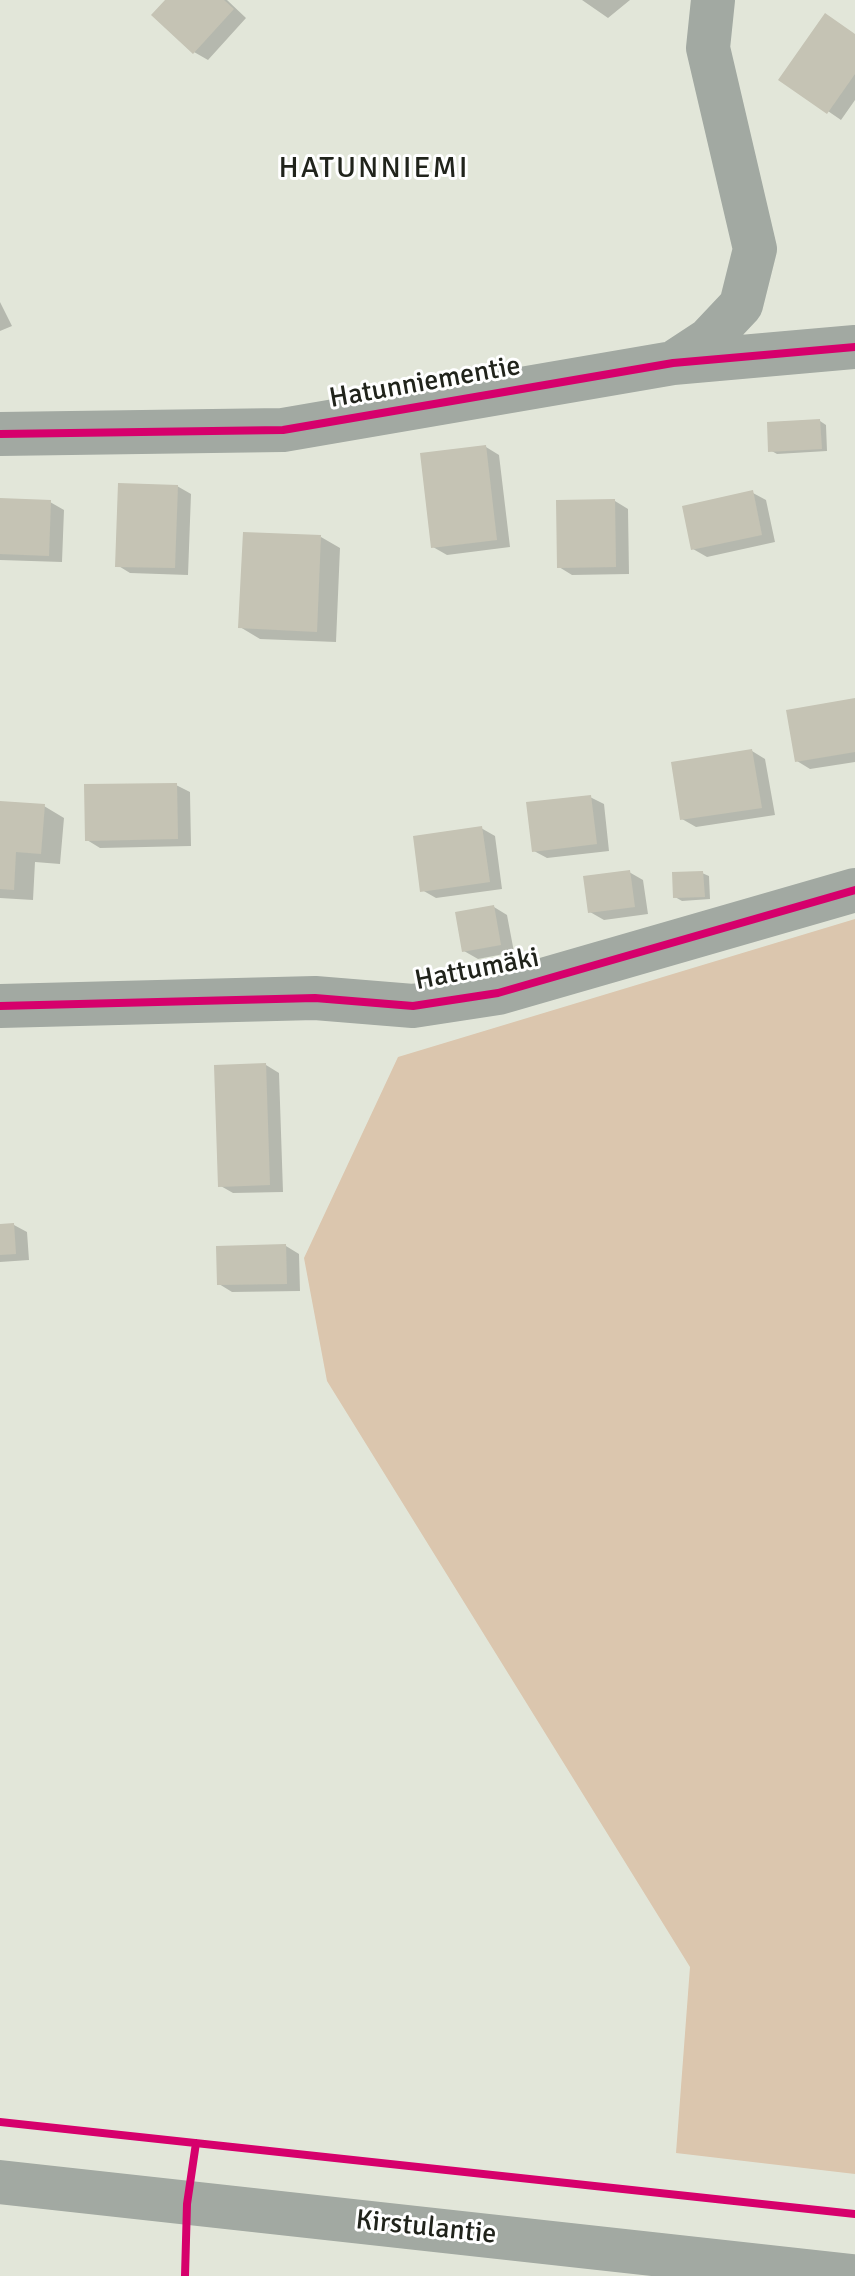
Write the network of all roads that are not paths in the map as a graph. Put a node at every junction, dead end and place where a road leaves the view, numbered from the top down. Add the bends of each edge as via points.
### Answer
1 (713, 0) edge
2 (855, 347) edge
3 (673, 363) junction
4 (0, 434) edge
5 (855, 890) edge
6 (0, 1006) edge
7 (0, 2182) edge
8 (852, 2276) edge

1 - 3 street via 708,48 755,249 741,305 708,340
2 - 3 street, Hatunniementie
3 - 4 street, Hatunniementie via 283,430
5 - 6 street, Hattumäki via 498,993 413,1006 315,998
7 - 8 street, Kirstulantie

